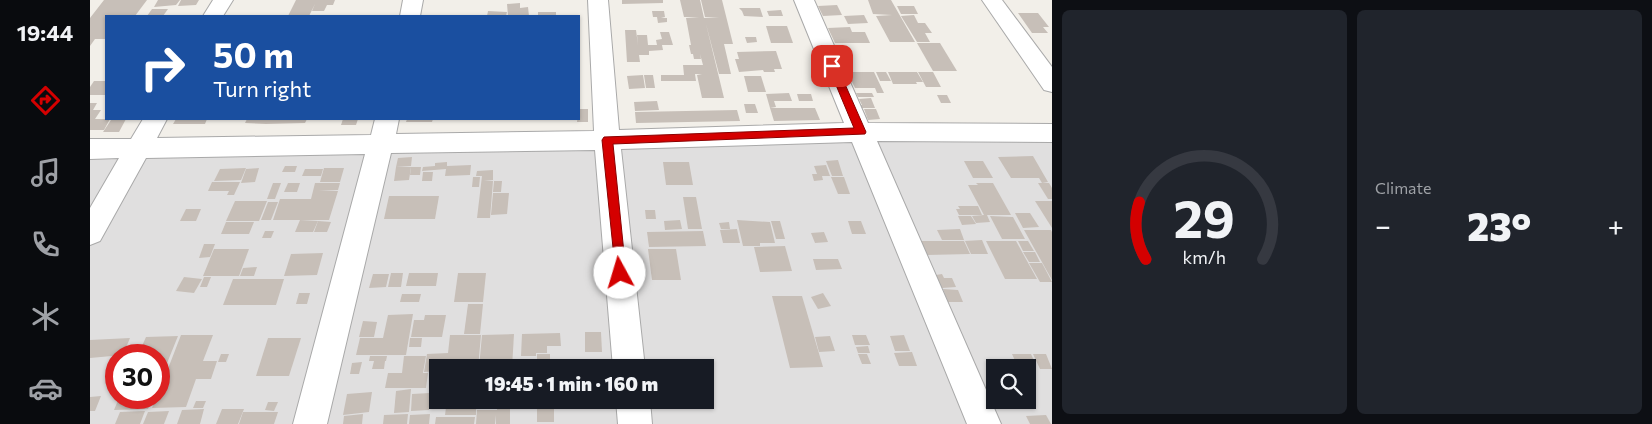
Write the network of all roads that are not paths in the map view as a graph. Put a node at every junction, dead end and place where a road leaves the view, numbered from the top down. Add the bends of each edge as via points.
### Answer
1 (223, 0) edge
2 (413, 0) edge
3 (598, 0) edge
4 (804, 0) edge
5 (992, 0) edge
6 (214, 15) edge
7 (410, 15) edge
8 (1052, 84) edge
9 (154, 120) edge
10 (385, 131) edge
11 (861, 132) junction
12 (1052, 133) edge
13 (607, 140) junction
14 (138, 148) junction
15 (90, 149) edge
16 (90, 233) edge
17 (628, 359) edge
18 (634, 409) edge
19 (310, 424) edge
20 (635, 424) edge
21 (984, 424) edge

1 - 6 street
2 - 7 street
3 - 13 street
4 - 11 street
5 - 8 street
9 - 14 street
10 - 13 street
10 - 14 street
10 - 19 street
11 - 12 street
11 - 13 street
11 - 21 street
13 - 17 street
14 - 15 street
14 - 16 street
18 - 20 street

